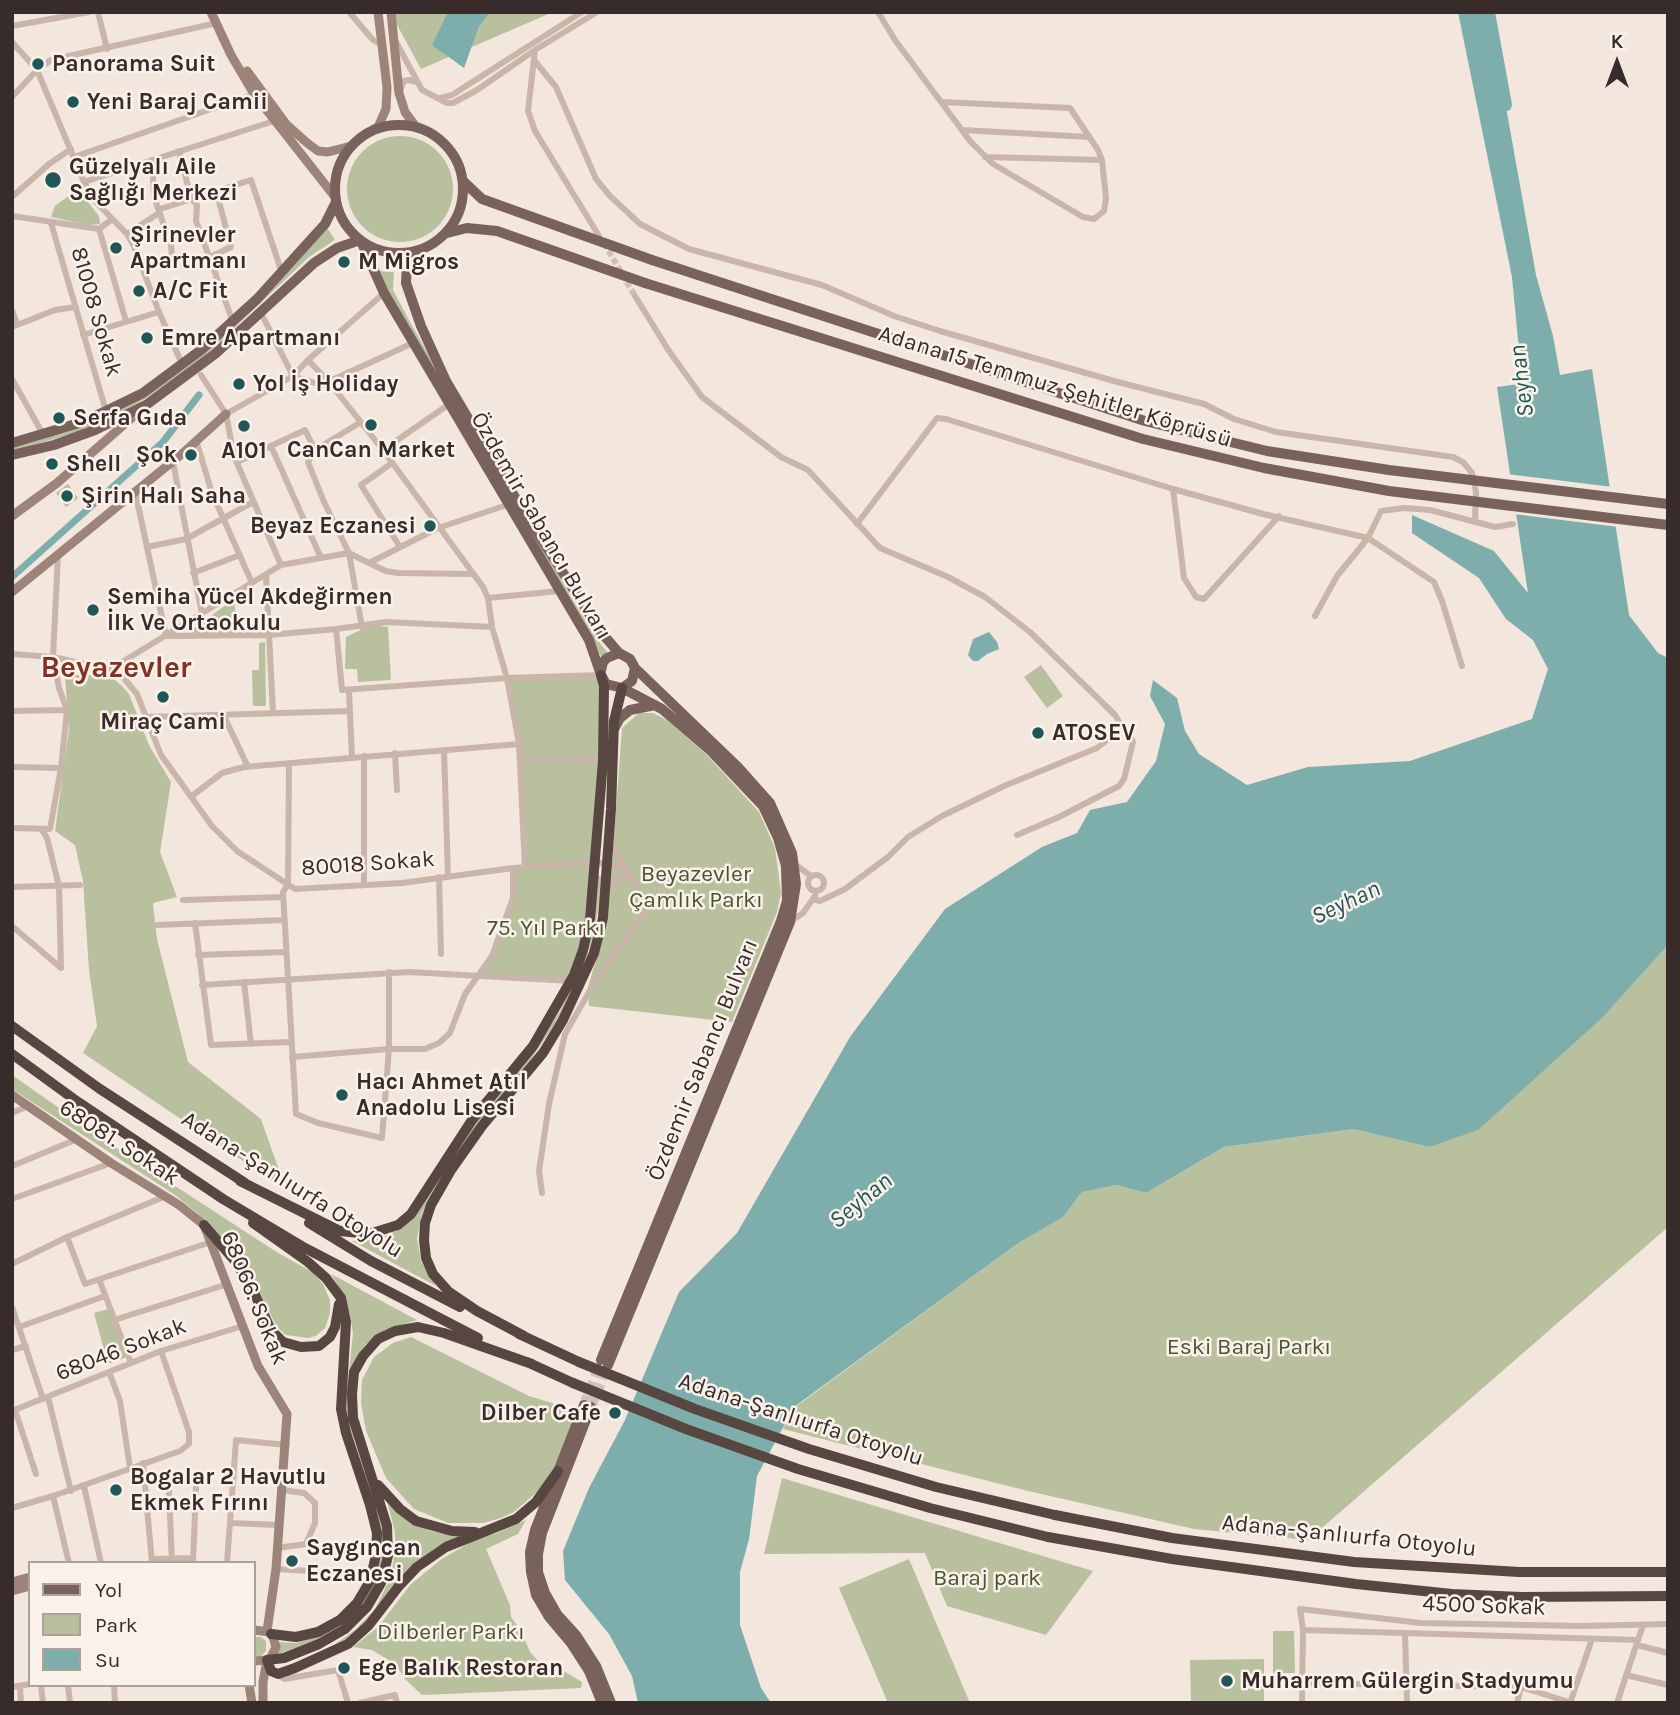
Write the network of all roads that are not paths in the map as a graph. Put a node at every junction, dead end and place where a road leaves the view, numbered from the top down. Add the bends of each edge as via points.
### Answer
1 (89, 12) edge
2 (98, 12) edge
3 (214, 12) edge
4 (349, 12) edge
5 (378, 12) edge
6 (391, 12) edge
7 (582, 12) edge
8 (597, 12) edge
9 (878, 12) edge
10 (217, 23) junction
11 (12, 26) edge
12 (12, 42) edge
13 (396, 42) junction
14 (382, 45) junction
15 (107, 49) junction
16 (535, 50) junction
17 (534, 60) junction
18 (37, 70) junction
19 (417, 83) junction
20 (399, 93) junction
21 (254, 94) junction
22 (12, 97) edge
23 (437, 99) junction
24 (943, 102) junction
25 (274, 121) junction
26 (416, 127) junction
27 (373, 130) junction
28 (962, 130) junction
29 (1089, 137) junction
30 (351, 146) junction
31 (71, 149) junction
32 (179, 151) junction
33 (74, 157) junction
34 (985, 157) junction
35 (152, 160) junction
36 (1102, 160) junction
37 (84, 181) junction
38 (463, 181) junction
39 (216, 190) junction
40 (12, 197) edge
41 (191, 198) junction
42 (335, 199) junction
43 (159, 211) junction
44 (12, 216) edge
45 (111, 220) junction
46 (51, 223) junction
47 (99, 229) junction
48 (446, 233) junction
49 (128, 234) junction
50 (599, 236) tunnel mouth
51 (360, 240) junction
52 (414, 252) junction
53 (208, 258) junction
54 (144, 271) junction
55 (282, 273) junction
56 (384, 293) junction
57 (635, 296) tunnel mouth
58 (76, 307) junction
59 (12, 310) edge
60 (159, 312) junction
61 (261, 313) junction
62 (126, 321) junction
63 (233, 322) junction
64 (15, 325) edge
65 (83, 335) junction
66 (413, 343) junction
67 (308, 360) junction
68 (182, 364) junction
69 (201, 375) dead end
70 (293, 376) junction
71 (12, 379) edge
72 (329, 382) junction
73 (146, 405) junction
74 (448, 405) junction
75 (106, 411) junction
76 (226, 414) junction
77 (361, 422) junction
78 (43, 434) junction
79 (196, 440) junction
80 (12, 443) edge
81 (271, 446) junction
82 (315, 450) junction
83 (383, 450) junction
84 (12, 455) edge
85 (173, 462) junction
86 (237, 462) junction
87 (392, 463) junction
88 (1173, 489) junction
89 (135, 491) junction
90 (253, 502) junction
91 (1668, 504) edge
92 (507, 505) junction
93 (12, 516) edge
94 (1279, 516) junction
95 (224, 517) junction
96 (1475, 521) junction
97 (857, 524) junction
98 (1513, 524) dead end
99 (1668, 525) edge
100 (438, 528) junction
101 (186, 538) junction
102 (1368, 538) junction
103 (147, 547) junction
104 (400, 547) junction
105 (349, 553) junction
106 (58, 554) junction
107 (240, 555) junction
108 (321, 558) junction
109 (369, 563) junction
110 (281, 565) junction
111 (193, 573) junction
112 (472, 573) junction
113 (265, 576) junction
114 (252, 583) junction
115 (559, 591) junction
116 (12, 592) edge
117 (356, 592) junction
118 (488, 598) junction
119 (267, 599) junction
120 (202, 614) junction
121 (1315, 616) dead end
122 (362, 627) junction
123 (492, 627) junction
124 (336, 629) junction
125 (270, 635) junction
126 (166, 636) junction
127 (619, 653) junction
128 (12, 654) edge
129 (53, 657) junction
130 (1462, 666) dead end
131 (635, 668) junction
132 (108, 670) junction
133 (601, 675) junction
134 (507, 678) junction
135 (622, 688) junction
136 (349, 690) junction
137 (654, 705) junction
138 (67, 710) junction
139 (12, 711) edge
140 (350, 711) junction
141 (273, 713) junction
142 (223, 715) junction
143 (147, 717) junction
144 (614, 729) junction
145 (1124, 730) junction
146 (520, 744) junction
147 (444, 750) junction
148 (396, 753) junction
149 (364, 756) junction
150 (352, 757) junction
151 (521, 759) junction
152 (603, 761) junction
153 (289, 763) junction
154 (12, 767) edge
155 (248, 767) junction
156 (61, 768) junction
157 (397, 790) dead end
158 (192, 796) junction
159 (12, 828) edge
160 (41, 830) junction
161 (1017, 835) dead end
162 (609, 841) junction
163 (596, 862) junction
164 (793, 862) junction
165 (608, 865) junction
166 (525, 867) junction
167 (625, 868) junction
168 (513, 869) junction
169 (448, 876) junction
170 (811, 876) junction
171 (439, 877) junction
172 (632, 877) junction
173 (288, 885) junction
174 (364, 885) junction
175 (59, 886) junction
176 (80, 886) dead end
177 (12, 887) edge
178 (606, 887) junction
179 (818, 891) junction
180 (284, 897) junction
181 (813, 899) junction
182 (183, 900) dead end
183 (284, 920) junction
184 (790, 922) junction
185 (195, 923) junction
186 (157, 925) dead end
187 (12, 926) edge
188 (286, 952) junction
189 (441, 954) dead end
190 (198, 955) junction
191 (389, 972) junction
192 (479, 974) junction
193 (287, 978) junction
194 (571, 981) junction
195 (244, 982) junction
196 (202, 985) junction
197 (12, 1026) edge
198 (291, 1041) junction
199 (251, 1044) junction
200 (388, 1049) junction
201 (12, 1054) edge
202 (292, 1057) junction
203 (12, 1095) edge
204 (28, 1106) junction
205 (12, 1113) edge
206 (75, 1140) junction
207 (111, 1163) junction
208 (12, 1166) edge
209 (240, 1181) junction
210 (542, 1193) dead end
211 (166, 1196) junction
212 (12, 1199) edge
213 (223, 1199) junction
214 (204, 1225) junction
215 (67, 1237) junction
216 (211, 1242) junction
217 (12, 1264) edge
218 (99, 1279) junction
219 (228, 1284) junction
220 (105, 1296) junction
221 (341, 1298) junction
222 (12, 1307) edge
223 (114, 1320) junction
224 (243, 1326) junction
225 (19, 1327) junction
226 (524, 1336) junction
227 (26, 1346) junction
228 (12, 1350) edge
229 (161, 1351) junction
230 (131, 1363) junction
231 (532, 1364) junction
232 (109, 1372) junction
233 (46, 1398) junction
234 (14, 1410) edge
235 (287, 1445) junction
236 (143, 1464) junction
237 (130, 1468) junction
238 (558, 1471) junction
239 (36, 1475) dead end
240 (374, 1481) junction
241 (84, 1486) junction
242 (196, 1487) dead end
243 (282, 1490) junction
244 (71, 1491) junction
245 (169, 1491) dead end
246 (53, 1496) junction
247 (12, 1508) edge
248 (229, 1522) junction
249 (279, 1525) junction
250 (478, 1532) junction
251 (277, 1548) junction
252 (69, 1561) edge
253 (101, 1561) edge
254 (152, 1561) edge
255 (172, 1561) edge
256 (193, 1561) edge
257 (227, 1561) edge
258 (276, 1569) junction
259 (1668, 1572) edge
260 (360, 1574) dead end
261 (1668, 1596) edge
262 (1643, 1625) junction
263 (1668, 1625) edge
264 (261, 1630) edge
265 (1303, 1630) junction
266 (1405, 1633) junction
267 (1592, 1639) junction
268 (1637, 1642) junction
269 (1668, 1653) edge
270 (267, 1660) junction
271 (256, 1661) edge
272 (278, 1674) junction
273 (1626, 1675) junction
274 (1301, 1683) junction
275 (1407, 1684) junction
276 (1668, 1685) edge
277 (16, 1686) edge
278 (1521, 1687) junction
279 (21, 1703) edge
280 (263, 1703) edge
281 (348, 1703) edge
282 (360, 1703) edge
283 (397, 1703) edge
284 (602, 1703) edge
285 (611, 1703) edge
286 (1302, 1703) edge
287 (1407, 1703) edge
288 (1517, 1703) edge
289 (1571, 1703) edge
290 (1617, 1703) edge

1 - 11 street
2 - 15 street
3 - 10 main road
3 - 30 main road via 250,76 286,124 318,151
4 - 14 street
5 - 14 main road
6 - 13 main road
7 - 23 street via 452,95
8 - 16 street
9 - 24 street
10 - 15 street
10 - 21 main road
12 - 18 street
13 - 19 street
13 - 20 main road
14 - 27 main road via 386,109
15 - 18 street via 51,60
16 - 17 street
16 - 23 street via 458,102
17 - 50 street via 528,111
17 - 96 street via 556,87 596,179 640,224 689,249 822,285 940,331 1204,404 1276,432 1453,457 1472,473
18 - 22 street
18 - 31 street
19 - 20 street via 404,81
19 - 23 street
20 - 26 main road
21 - 25 main road
21 - 33 street
24 - 28 street
24 - 29 street via 1070,108
25 - 32 street
25 - 42 main road
26 - 27 main road
26 - 38 main road via 437,136 451,150
27 - 30 main road
28 - 29 street
28 - 34 street
29 - 36 street
30 - 42 main road via 338,168
31 - 33 street
31 - 40 street
32 - 35 street
32 - 41 street
33 - 37 street
34 - 36 street
34 - 36 street via 1044,196 1094,219 1105,207
35 - 37 street
35 - 43 street
37 - 45 street
38 - 48 main road via 461,208
38 - 91 main road, Adana 15 Temmuz Şehitler Köprüsü, bridge via 482,199 652,260 1145,421 1267,451
39 - 41 street
39 - 53 street via 231,247
39 - 55 street via 251,180
41 - 43 street
41 - 53 street via 198,205 196,221
42 - 51 main road via 346,226
42 - 55 main road via 325,224
43 - 49 street
43 - 54 street via 172,257
44 - 46 street
45 - 47 street
45 - 49 street
46 - 47 street
46 - 58 street, 81008 Sokak
47 - 62 street
48 - 52 main road
48 - 99 main road, Adana 15 Temmuz Şehitler Köprüsü, bridge via 467,228 497,231 645,283 1143,439 1251,465 1389,491
49 - 54 street
51 - 52 main road via 384,252
51 - 56 main road, Özdemir Sabancı Bulvarı
51 - 61 main road via 314,263
52 - 127 main road, Özdemir Sabancı Bulvarı via 406,272 409,296 446,381 516,499 600,631
53 - 63 street
54 - 60 street
55 - 63 main road
56 - 66 main road, Özdemir Sabancı Bulvarı
56 - 67 street
57 - 97 street via 702,397 781,457 808,470
58 - 64 street
58 - 65 street, 81008 Sokak
59 - 64 street
60 - 62 street
60 - 68 street
61 - 70 street
61 - 73 main road
62 - 65 street
63 - 68 main road
65 - 75 street, 81008 Sokak
66 - 72 street
66 - 74 main road, Özdemir Sabancı Bulvarı
67 - 70 street
67 - 72 street
68 - 75 main road via 143,393
69 - 76 street
70 - 72 street via 321,385
70 - 76 street
71 - 78 street
72 - 77 street
73 - 84 main road via 95,430
73 - 93 main road
74 - 83 street
74 - 92 main road, Özdemir Sabancı Bulvarı
75 - 78 main road
76 - 79 main road
76 - 86 street
77 - 82 street
77 - 83 street
78 - 80 main road
79 - 85 main road
79 - 95 street
81 - 82 street via 305,430
81 - 86 street
81 - 108 street
82 - 105 street via 309,457 309,469
83 - 87 street
85 - 89 main road
85 - 101 street
86 - 90 street
87 - 100 street
87 - 104 street via 360,485
88 - 94 street
88 - 94 street via 1184,578 1196,597 1204,600
88 - 97 street via 937,418
89 - 103 street
89 - 106 main road
90 - 95 street
90 - 110 street
92 - 100 street
92 - 115 main road, Özdemir Sabancı Bulvarı
94 - 102 street
95 - 101 street
95 - 107 street
96 - 98 street via 1495,527
96 - 102 street via 1430,510 1381,511
97 - 145 street via 880,548 976,592 1012,618 1078,677
100 - 104 street
100 - 112 street
101 - 103 street
101 - 111 street
102 - 121 street via 1337,576
102 - 130 street via 1434,582
103 - 126 street
104 - 109 street
105 - 108 street
105 - 109 street
105 - 117 street
106 - 116 main road
106 - 129 street
107 - 111 street
107 - 114 street
108 - 110 street
109 - 112 street via 398,573
110 - 113 street
111 - 120 street
112 - 118 street
113 - 114 street
113 - 119 street
114 - 120 street
115 - 118 street
115 - 133 main road, Özdemir Sabancı Bulvarı via 589,640
117 - 119 street
117 - 122 street
118 - 123 street
119 - 125 street
120 - 126 street
122 - 123 street via 386,622
122 - 124 street
123 - 134 street
124 - 125 street
124 - 136 street via 342,690
125 - 126 street
125 - 141 street
126 - 132 street
127 - 131 main road, Özdemir Sabancı Bulvarı
127 - 133 main road via 603,662
128 - 129 street, 80018 Sokak
129 - 132 street, 80018 Sokak
129 - 138 street
131 - 135 main road via 632,681
131 - 164 main road, Özdemir Sabancı Bulvarı via 770,803
132 - 143 street, 80018 Sokak via 123,677
133 - 134 street
133 - 135 main road, Özdemir Sabancı Bulvarı via 606,684
133 - 152 highway
134 - 136 street
134 - 146 street
135 - 137 main road, Özdemir Sabancı Bulvarı
135 - 144 highway
136 - 140 street
137 - 144 main road via 631,710
137 - 184 main road, Özdemir Sabancı Bulvarı via 711,751 763,806 786,866 787,901 605,1363
138 - 139 street
138 - 156 street
140 - 141 street
140 - 150 street
141 - 142 street
142 - 143 street
142 - 155 street
143 - 158 street, 80018 Sokak via 161,755
144 - 162 highway
145 - 161 street via 1133,742 1119,786
145 - 181 street via 1114,732 1097,748 942,816 908,837 845,889 820,901
146 - 147 street
146 - 151 street
147 - 148 street
147 - 169 street
148 - 149 street
148 - 157 street
149 - 150 street
149 - 174 street
150 - 153 street
151 - 152 street
151 - 166 street
152 - 163 highway
153 - 155 street
153 - 173 street
154 - 156 street
155 - 158 street via 222,773
156 - 160 street via 50,829
158 - 173 street, 80018 Sokak via 212,826 237,851
159 - 160 street
160 - 175 street
162 - 165 highway
162 - 167 street
163 - 165 street, 80018 Sokak
163 - 166 street, 80018 Sokak
163 - 194 highway via 590,919
164 - 170 street
164 - 184 main road, Özdemir Sabancı Bulvarı via 796,884
165 - 167 street, 80018 Sokak
165 - 178 highway
166 - 168 street, 80018 Sokak
167 - 172 street
168 - 169 street, 80018 Sokak
168 - 192 street via 513,898 506,922
169 - 171 street, 80018 Sokak
170 - 179 street via 809,886
170 - 179 street via 823,879 824,886
171 - 174 street, 80018 Sokak
171 - 189 street
172 - 178 street
172 - 210 street via 642,899 642,916 565,1034 539,1171
173 - 174 street, 80018 Sokak via 295,889
173 - 180 street
175 - 176 street
175 - 177 street
175 - 187 street via 61,968
178 - 226 highway via 594,953 563,1020 543,1053 452,1170 425,1223 426,1258 433,1274 449,1292
179 - 181 street
180 - 182 street
180 - 183 street
181 - 184 street
183 - 185 street
183 - 188 street
185 - 186 street
185 - 190 street
188 - 190 street
188 - 193 street
190 - 196 street
191 - 192 street
191 - 193 street
191 - 200 street
192 - 194 street
192 - 200 street via 465,994 450,1033 439,1043 425,1049
193 - 195 street
193 - 198 street
194 - 209 highway via 533,1046 472,1120 411,1214 398,1225 369,1234 340,1231
195 - 196 street
195 - 199 street
196 - 199 street via 211,1045
197 - 209 highway, Adana-Şanlıurfa Otoyolu
198 - 199 street
198 - 202 street
200 - 202 street
200 - 202 street via 382,1138 296,1114
201 - 213 highway, Adana-Şanlıurfa Otoyolu
203 - 204 main road, 68081. Sokak
204 - 205 street
204 - 206 main road, 68081. Sokak
206 - 207 main road, 68081. Sokak
206 - 208 street
207 - 211 main road, 68081. Sokak
207 - 212 street
209 - 226 highway, Adana-Şanlıurfa Otoyolu via 371,1261
211 - 214 main road, 68081. Sokak
211 - 215 street
213 - 221 highway via 308,1262
213 - 231 highway, Adana-Şanlıurfa Otoyolu via 360,1278
214 - 216 main road, 68066. Sokak
214 - 221 highway via 235,1261 271,1330 283,1342 319,1346 335,1327
215 - 217 street
215 - 218 street via 85,1284
216 - 218 street
216 - 219 main road, 68066. Sokak
218 - 220 street
219 - 223 street
219 - 224 main road, 68066. Sokak
220 - 223 street
220 - 225 street
221 - 264 highway via 346,1322 341,1409 377,1533 370,1581 358,1603 318,1632 296,1637
222 - 225 street
223 - 230 street
224 - 229 street, 68046 Sokak
224 - 235 main road, 68066. Sokak via 258,1366 287,1414
225 - 227 street
226 - 259 highway, Adana-Şanlıurfa Otoyolu, bridge via 695,1409 809,1449 936,1487 1055,1515 1172,1538 1354,1562 1519,1572
227 - 228 street
227 - 233 street
229 - 230 street, 68046 Sokak
229 - 236 street via 191,1438 185,1449
230 - 232 street, 68046 Sokak
231 - 240 highway via 418,1327 378,1339 354,1372 352,1394 353,1418
231 - 261 highway, Adana-Şanlıurfa Otoyolu, bridge via 686,1430 798,1469 1048,1537 1172,1559 1452,1594
232 - 233 street, 68046 Sokak
232 - 237 street via 120,1401
233 - 234 street, 68046 Sokak
233 - 244 street
234 - 239 street
235 - 243 main road, 68066. Sokak
235 - 248 street via 236,1440
236 - 237 street
236 - 254 street
237 - 241 street
238 - 250 highway via 536,1502 516,1518
238 - 284 main road via 535,1530 531,1572 536,1595 589,1671
238 - 285 main road via 588,1406 542,1533 538,1572 557,1614 596,1666
240 - 250 highway via 416,1521 452,1531
240 - 270 highway via 387,1526 388,1556 381,1583 367,1607 345,1629 319,1644
241 - 244 street
241 - 253 street
242 - 256 street
243 - 249 main road, 68066. Sokak
243 - 251 street via 304,1493 314,1503 315,1523 306,1544
244 - 246 street
245 - 255 street
246 - 247 street
246 - 252 street
248 - 249 street
248 - 257 street
249 - 251 main road, 68066. Sokak
250 - 272 highway via 417,1567 348,1644
251 - 258 main road, 68066. Sokak
254 - 255 street
255 - 256 street
258 - 260 street
258 - 264 main road, 68066. Sokak
262 - 263 street, 4500 Sokak
262 - 265 street, 4500 Sokak via 1421,1623 1300,1609
262 - 268 street
264 - 270 main road, 68066. Sokak via 276,1647
265 - 266 street
265 - 274 street
266 - 267 street
266 - 275 street
267 - 268 street
267 - 289 street
268 - 269 street
268 - 273 street
270 - 271 main road
270 - 272 highway via 271,1671
270 - 280 main road
272 - 281 street via 284,1679 338,1670
273 - 276 street
273 - 290 street
274 - 275 street
274 - 286 street
275 - 278 street
275 - 287 street
277 - 279 street
278 - 288 street
278 - 289 street
282 - 283 street via 395,1695

